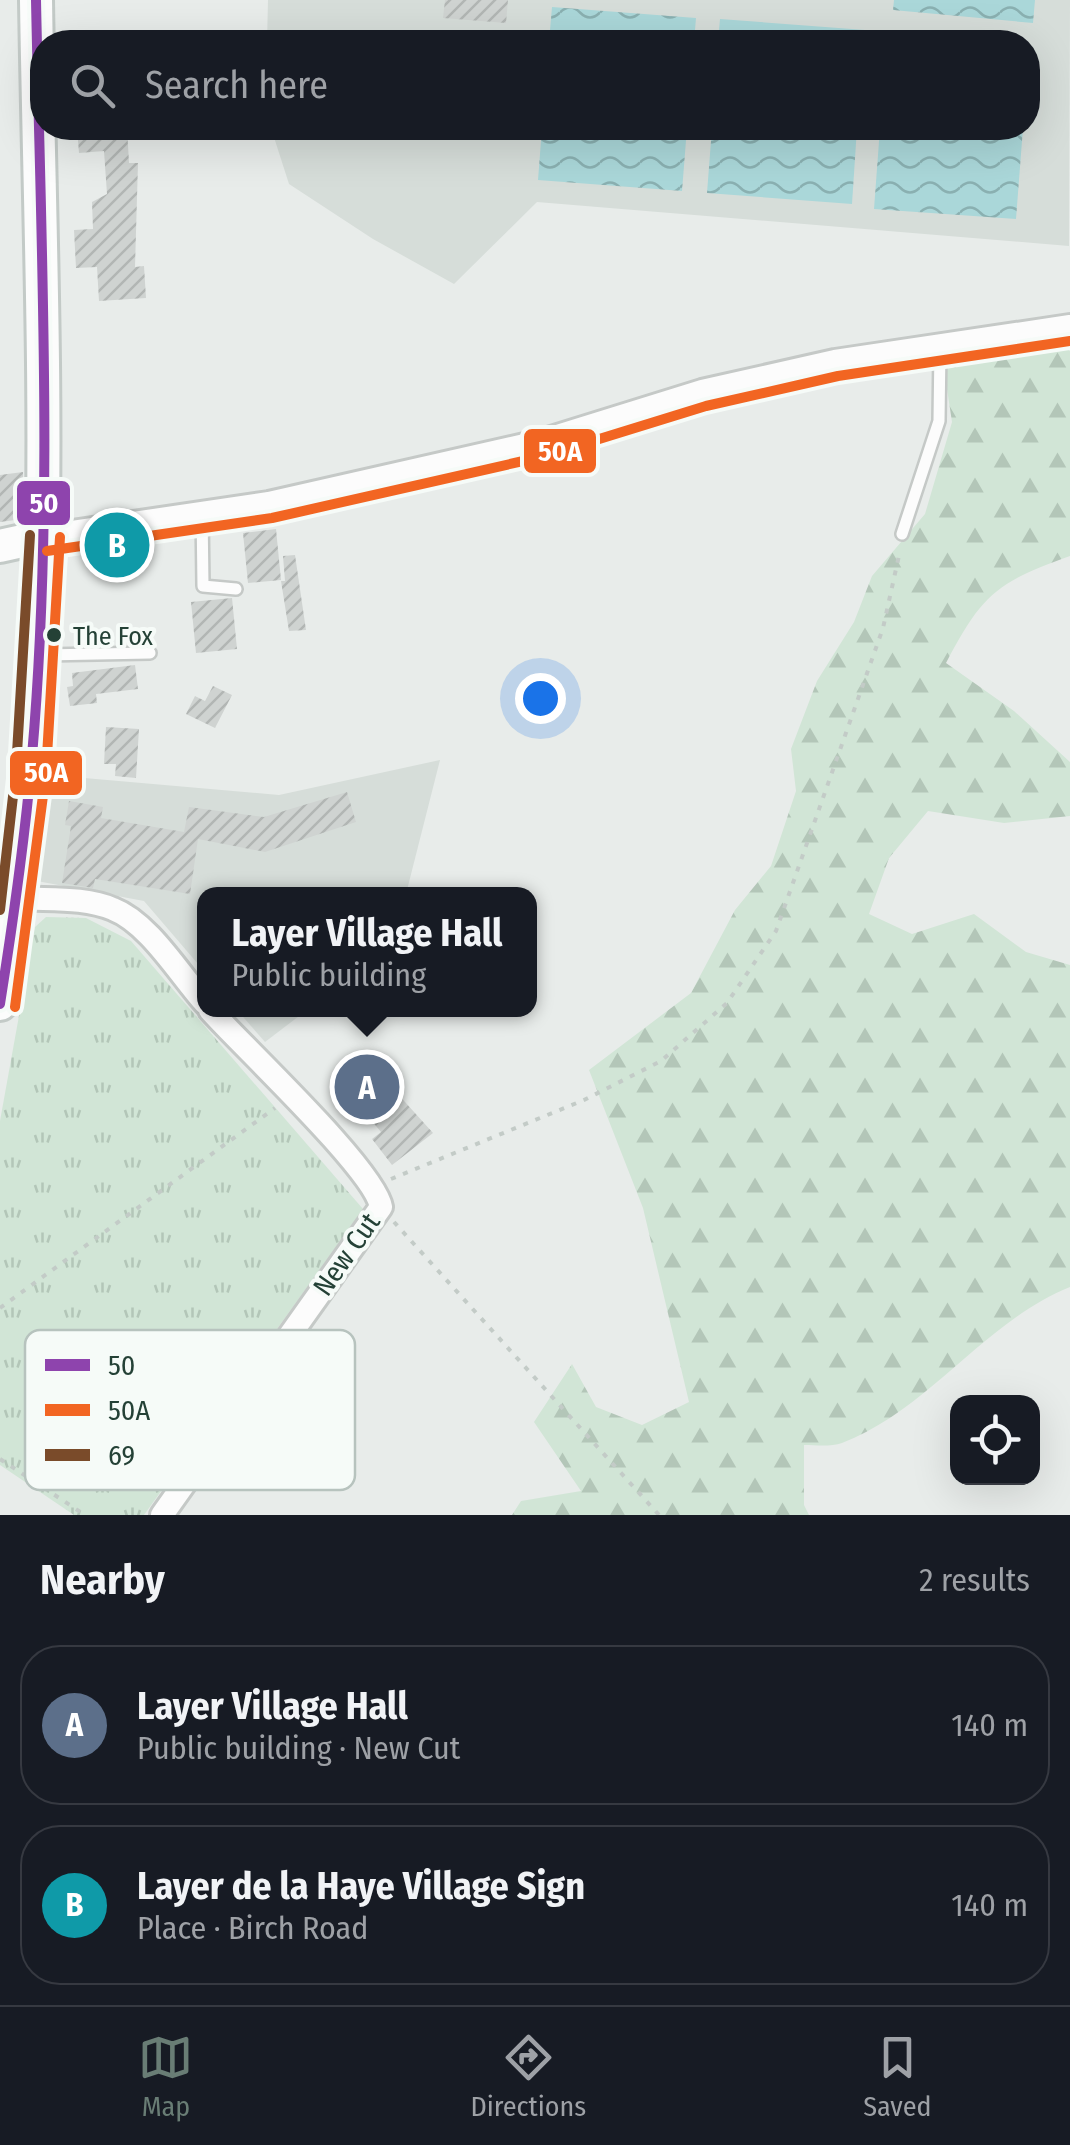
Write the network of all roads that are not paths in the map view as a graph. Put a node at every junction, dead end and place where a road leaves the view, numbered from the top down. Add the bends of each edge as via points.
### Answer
1 (36, 0) edge
2 (37, 30) edge
3 (38, 140) edge
4 (1070, 326) edge
5 (940, 347) junction
6 (202, 511) junction
7 (902, 534) road end
8 (45, 536) junction
9 (0, 546) edge
10 (236, 589) dead end
11 (150, 653) dead end
12 (40, 655) junction
13 (20, 898) junction
14 (197, 995) edge
15 (0, 1004) edge
16 (217, 1017) edge
17 (287, 1330) edge
18 (179, 1490) edge
19 (162, 1515) edge

1 - 2 main road
3 - 8 main road
4 - 5 street
5 - 6 street via 732,384 538,442 268,503
5 - 7 lane via 939,421
6 - 8 street
6 - 10 lane via 204,586
8 - 9 main road
8 - 12 main road
11 - 12 lane
12 - 13 main road
13 - 14 street via 116,910
13 - 15 main road
16 - 17 street, New Cut via 377,1197
18 - 19 street, New Cut

